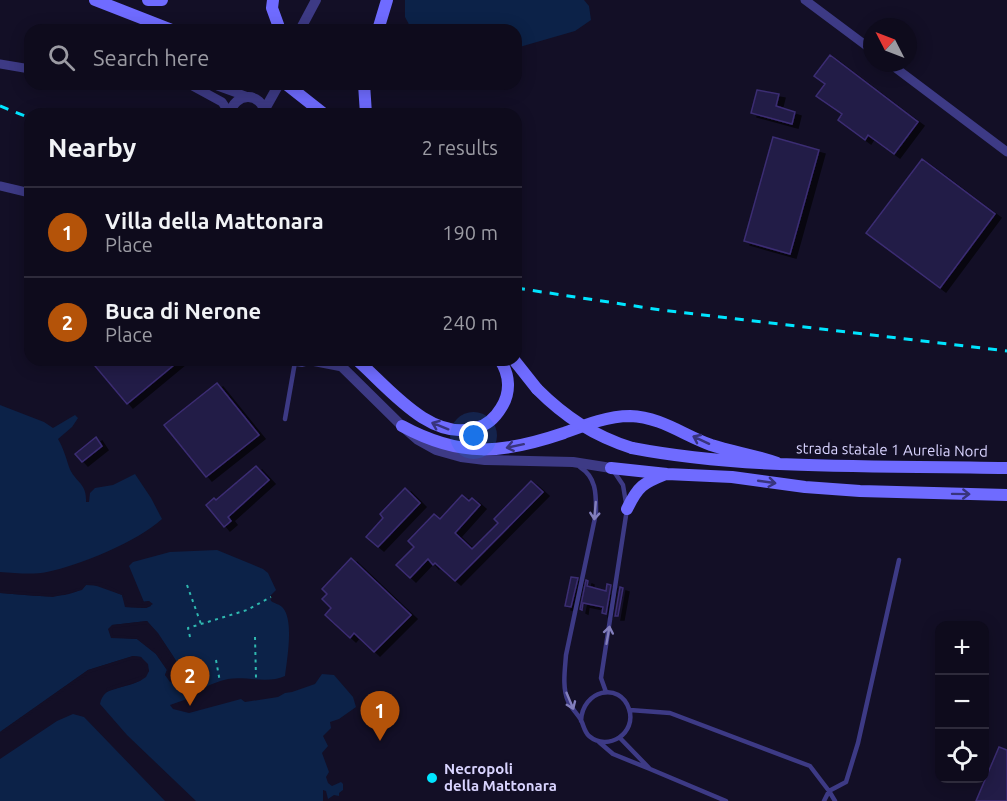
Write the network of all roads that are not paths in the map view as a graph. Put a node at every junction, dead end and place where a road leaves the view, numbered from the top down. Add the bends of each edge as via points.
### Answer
1 (95, 0) edge
2 (148, 0) edge
3 (162, 0) edge
4 (273, 0) edge
5 (315, 0) edge
6 (322, 0) edge
7 (387, 0) edge
8 (805, 0) edge
9 (157, 24) edge
10 (278, 24) edge
11 (303, 24) edge
12 (309, 24) edge
13 (379, 24) edge
14 (863, 43) edge
15 (0, 64) edge
16 (24, 68) edge
17 (901, 72) edge
18 (200, 90) edge
19 (230, 90) edge
20 (269, 90) edge
21 (276, 90) edge
22 (294, 90) edge
23 (364, 90) edge
24 (251, 97) junction
25 (226, 108) edge
26 (232, 108) edge
27 (263, 108) edge
28 (267, 108) edge
29 (316, 108) edge
30 (366, 108) edge
31 (1007, 152) edge
32 (0, 186) edge
33 (24, 192) edge
34 (292, 366) edge
35 (340, 366) edge
36 (364, 366) edge
37 (503, 366) edge
38 (519, 366) edge
39 (285, 418) dead end
40 (402, 426) junction
41 (573, 462) junction
42 (777, 463) junction
43 (611, 468) junction
44 (1007, 468) edge
45 (667, 474) junction
46 (1007, 495) edge
47 (627, 508) junction
48 (899, 560) dead end
49 (606, 692) junction
50 (630, 710) junction
51 (581, 721) junction
52 (620, 738) junction
53 (597, 740) junction
54 (650, 769) junction
55 (829, 791) junction
56 (726, 801) edge
57 (824, 801) edge
58 (835, 801) edge

1 - 9 main road
2 - 3 main road
4 - 10 main road
5 - 11 street
6 - 12 street
7 - 13 main road
8 - 14 street
15 - 16 street
17 - 31 street
18 - 25 street
19 - 24 street
20 - 24 street via 266,96
21 - 28 street
22 - 29 main road
23 - 30 main road
24 - 26 street via 242,98
24 - 27 street
32 - 33 street
34 - 39 lane
35 - 40 street
37 -> 36 main road via 508,378 503,405 483,426 464,431 444,429 422,417
38 - 42 main road, bridge via 537,389 575,423 632,448 679,457
40 - 41 street via 436,450 461,457
42 -> 40 main road via 710,444 649,418 613,417 538,441 484,450 440,444
41 - 43 street
41 -> 51 lane via 586,471 596,492 596,513 566,655 567,700
42 - 44 main road, strada statale 1 Aurelia Nord
43 - 45 main road
43 - 47 lane via 623,485
45 -> 46 main road via 860,491
45 - 47 main road via 644,482
49 -> 47 lane via 601,678
48 - 55 lane via 858,743 846,782
49 - 50 lane via 621,698
49 - 51 lane via 597,694 585,705
50 - 52 lane via 629,725
50 - 55 lane via 670,713 810,766
51 - 53 lane
52 - 53 lane
52 - 54 lane
53 - 54 lane via 613,754
54 - 56 lane
55 - 57 lane
55 - 58 lane

